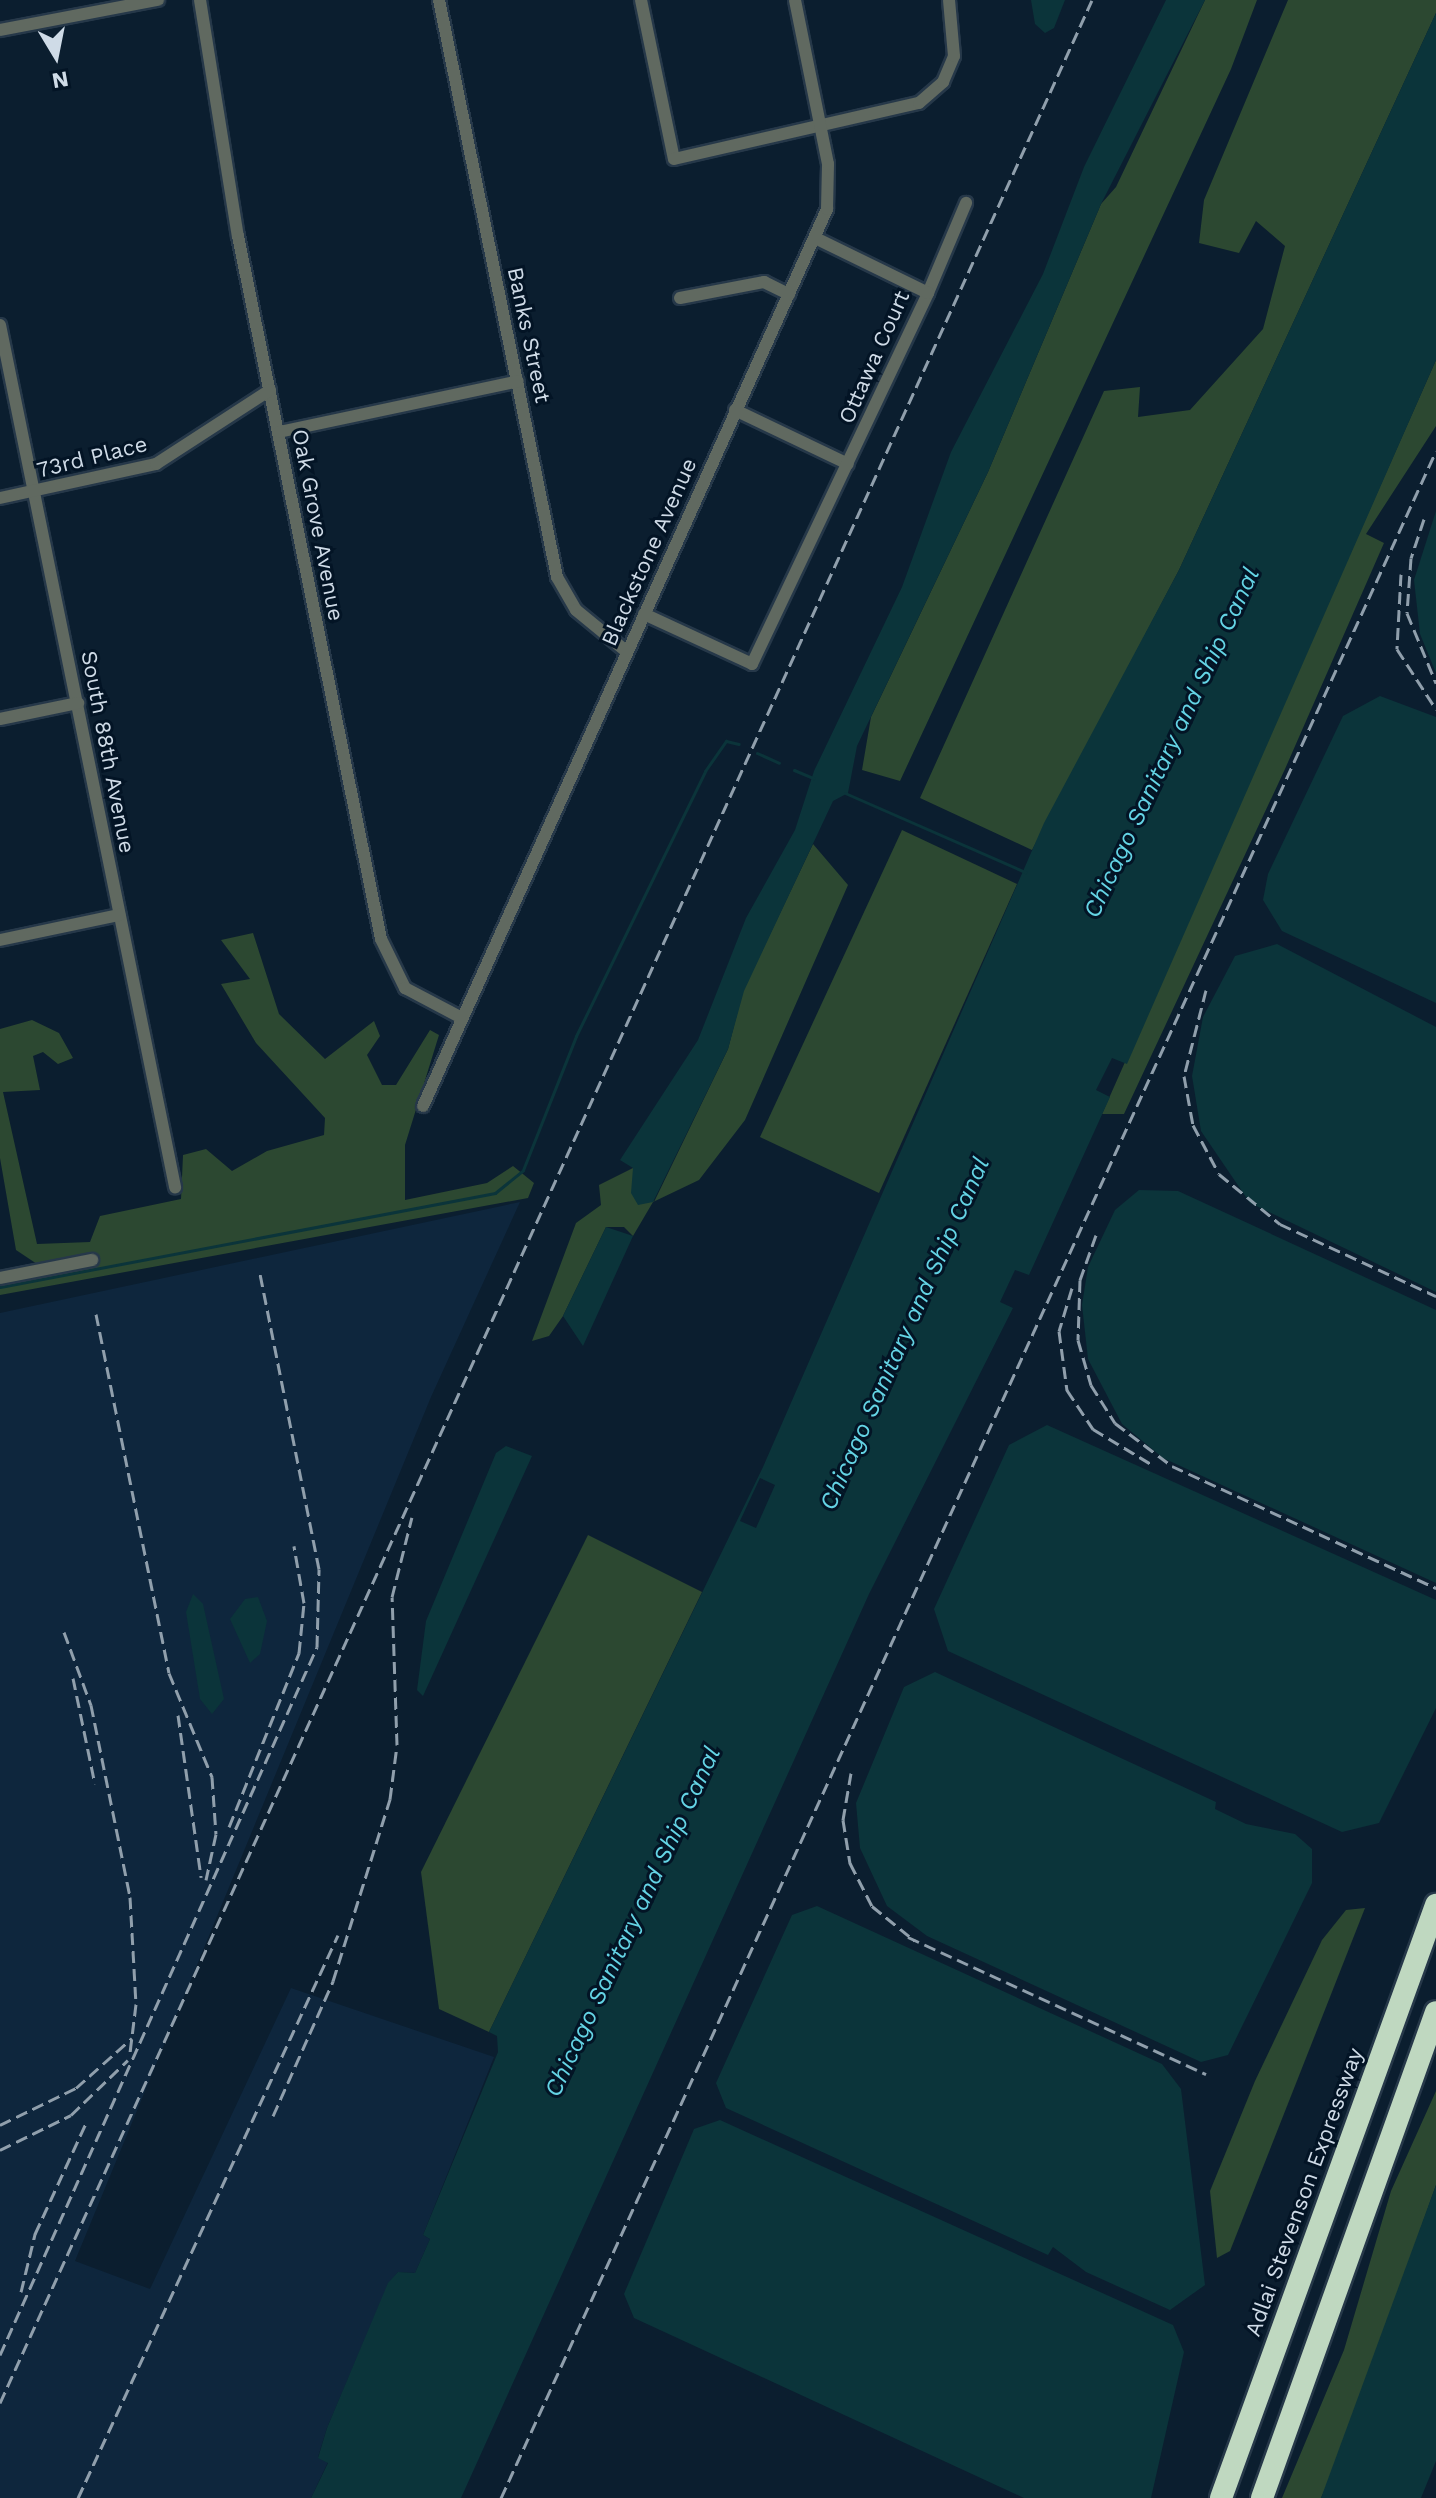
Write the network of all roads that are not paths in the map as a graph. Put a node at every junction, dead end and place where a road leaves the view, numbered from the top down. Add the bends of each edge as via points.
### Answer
1 (158, 0) edge
2 (200, 0) edge
3 (439, 0) edge
4 (641, 0) edge
5 (795, 0) edge
6 (949, 0) edge
7 (0, 30) edge
8 (821, 128) junction
9 (966, 203) dead end
10 (815, 238) junction
11 (928, 293) junction
12 (789, 294) junction
13 (680, 298) dead end
14 (0, 325) edge
15 (518, 381) junction
16 (270, 390) junction
17 (735, 410) junction
18 (279, 432) junction
19 (848, 464) junction
20 (34, 493) junction
21 (0, 498) edge
22 (644, 614) junction
23 (626, 651) junction
24 (78, 703) junction
25 (0, 719) edge
26 (119, 915) junction
27 (0, 940) edge
28 (462, 1018) junction
29 (423, 1106) dead end
30 (175, 1187) dead end
31 (92, 1260) dead end
32 (0, 1278) edge
33 (1436, 1905) edge
34 (1436, 2012) edge
35 (1221, 2498) edge
36 (1262, 2498) edge

1 - 7 street
2 - 16 street, Oak Grove Avenue
3 - 15 street, Banks Street
4 - 8 street via 674,159
5 - 8 street, Blackstone Avenue
6 - 8 street via 954,56 933,93 904,110
8 - 10 street, Blackstone Avenue via 829,193
9 - 11 street
10 - 11 street, Ottawa Court
10 - 12 street, Blackstone Avenue
11 - 19 street, Ottawa Court
12 - 13 street via 764,282
12 - 17 street, Blackstone Avenue
14 - 20 street, South 88th Avenue
15 - 18 street
15 - 23 street, Banks Street via 557,577 576,610
16 - 18 street, Oak Grove Avenue
16 - 20 street, 73rd Place via 156,464
17 - 19 street
17 - 22 street, Blackstone Avenue
18 - 28 street, Oak Grove Avenue via 384,949 416,998
19 - 22 street, Ottawa Court via 752,664
20 - 21 street, 73rd Place
20 - 24 street, South 88th Avenue
22 - 23 street, Blackstone Avenue
23 - 28 street, Blackstone Avenue
24 - 25 street
24 - 26 street, South 88th Avenue
26 - 27 street
26 - 30 street, South 88th Avenue
28 - 29 street, Blackstone Avenue
31 - 32 street
33 - 35 highway, Adlai Stevenson Expressway
34 - 36 highway

